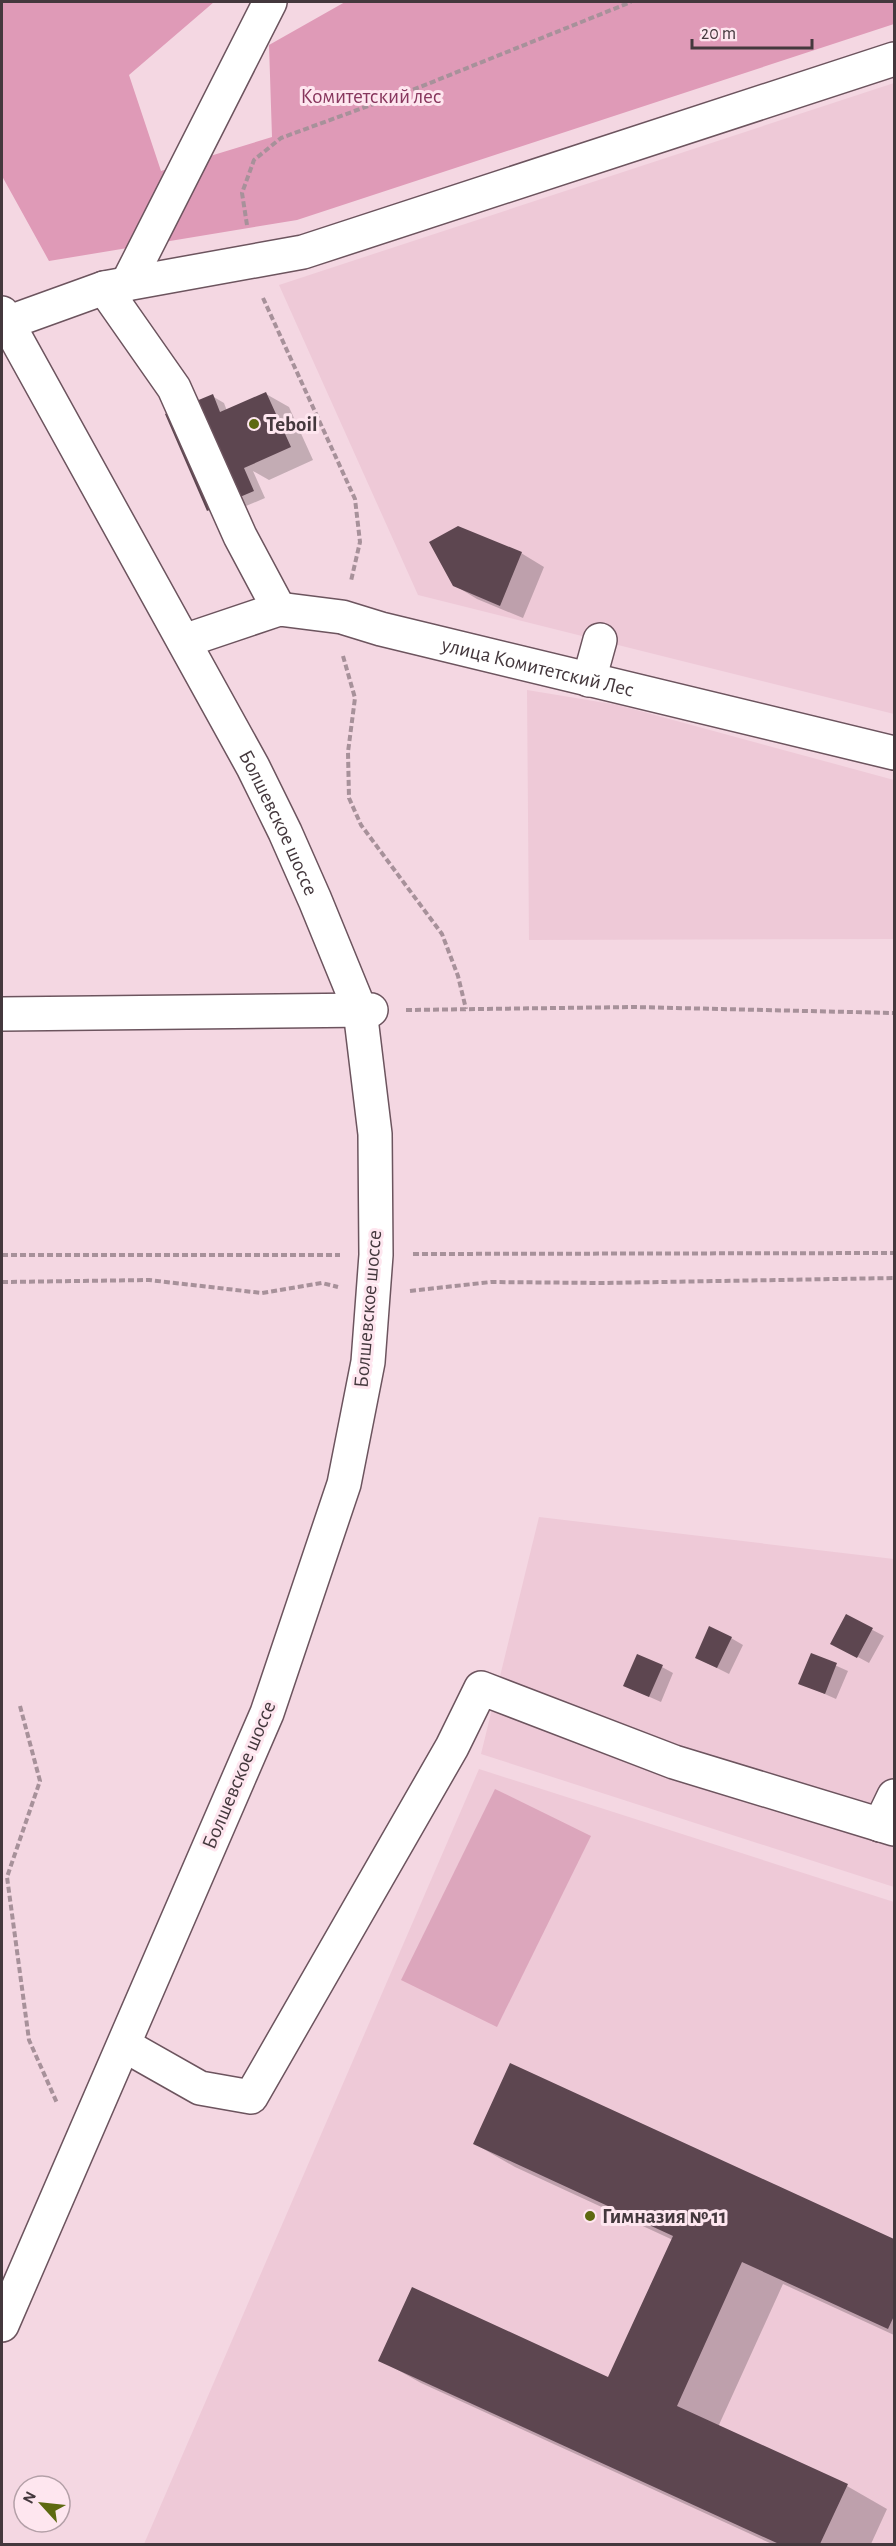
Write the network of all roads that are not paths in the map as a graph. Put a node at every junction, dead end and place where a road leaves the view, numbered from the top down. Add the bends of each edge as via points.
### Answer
1 (270, 2) edge
2 (894, 59) edge
3 (116, 286) junction
4 (4, 318) edge
5 (279, 609) junction
6 (600, 640) dead end
7 (184, 641) junction
8 (589, 680) junction
9 (894, 753) edge
10 (366, 1010) junction
11 (2, 1014) edge
12 (890, 1817) edge
13 (124, 2045) junction
14 (2, 2325) edge

1 - 3 main road
2 - 3 main road via 303,252
3 - 4 main road
3 - 5 main road via 174,388 240,536
4 - 7 main road, Болшевское шоссе
5 - 7 main road, улица Комитетский Лес
5 - 8 main road, улица Комитетский Лес via 342,617
6 - 8 main road
7 - 10 main road, Болшевское шоссе via 285,832
8 - 9 main road, улица Комитетский Лес
10 - 11 main road
10 - 13 main road, Болшевское шоссе via 375,1134 376,1254 368,1362 344,1484 267,1713
12 - 13 main road via 674,1762 481,1688 452,1747 251,2097 200,2088
13 - 14 main road, Болшевское шоссе

